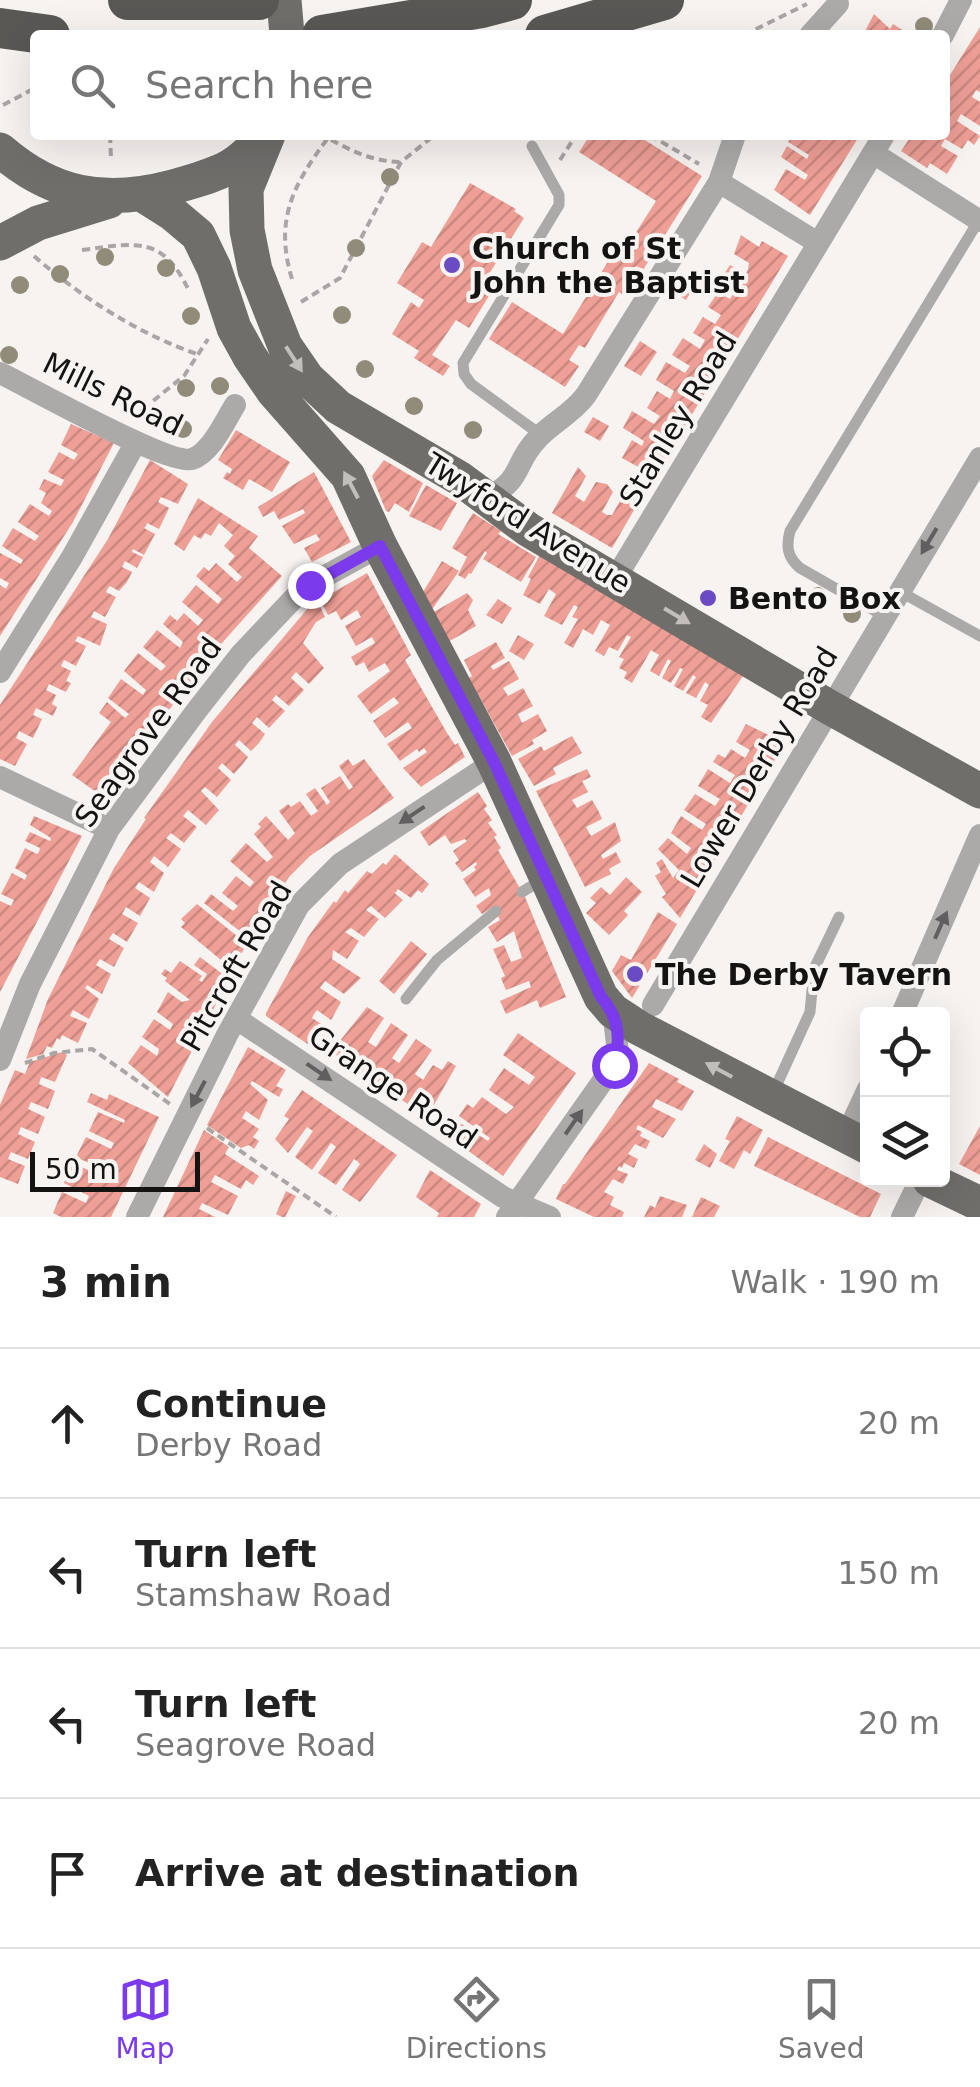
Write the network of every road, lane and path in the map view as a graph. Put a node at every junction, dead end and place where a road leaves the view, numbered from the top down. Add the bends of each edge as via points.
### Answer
1 (128, 0) edge
2 (259, 0) edge
3 (284, 0) edge
4 (512, 0) edge
5 (664, 0) edge
6 (962, 0) edge
7 (828, 2) edge
8 (0, 28) edge
9 (287, 30) edge
10 (354, 30) edge
11 (561, 30) edge
12 (757, 30) edge
13 (813, 30) edge
14 (946, 30) edge
15 (30, 32) edge
16 (30, 91) edge
17 (3, 106) dead end
18 (110, 140) edge
19 (261, 140) edge
20 (265, 140) edge
21 (326, 140) edge
22 (331, 140) edge
23 (428, 140) edge
24 (573, 140) edge
25 (658, 140) edge
26 (733, 140) edge
27 (878, 144) edge
28 (532, 146) dead end
29 (0, 150) edge
30 (111, 158) dead end
31 (401, 162) junction
32 (545, 171) junction
33 (720, 180) junction
34 (133, 196) junction
35 (980, 220) edge
36 (0, 243) edge
37 (818, 243) junction
38 (82, 250) dead end
39 (34, 256) dead end
40 (294, 287) dead end
41 (299, 303) dead end
42 (194, 304) dead end
43 (208, 338) dead end
44 (200, 356) junction
45 (0, 373) edge
46 (235, 405) dead end
47 (133, 431) junction
48 (540, 435) junction
49 (980, 458) edge
50 (488, 498) junction
51 (380, 546) junction
52 (615, 579) junction
53 (899, 591) junction
54 (884, 616) junction
55 (980, 636) edge
56 (0, 672) edge
57 (829, 707) junction
58 (494, 762) junction
59 (0, 777) edge
60 (980, 791) edge
61 (109, 830) junction
62 (980, 835) edge
63 (496, 911) dead end
64 (839, 916) dead end
65 (406, 999) dead end
66 (653, 1005) dead end
67 (905, 1007) edge
68 (614, 1011) junction
69 (237, 1019) junction
70 (0, 1060) edge
71 (772, 1097) junction
72 (866, 1097) edge
73 (857, 1142) edge
74 (917, 1187) edge
75 (945, 1187) edge
76 (980, 1204) edge
77 (512, 1209) edge
78 (137, 1217) edge
79 (550, 1217) edge
80 (902, 1217) edge

1 - 2 highway
3 - 9 main road
4 - 10 highway
5 - 11 highway
6 - 14 street
7 - 12 path
7 - 13 street
8 - 15 highway
16 - 17 path
18 - 30 path
19 - 34 main road via 210,177
20 -> 50 main road, Twyford Avenue via 246,189 247,230 285,346 306,378 338,407
21 - 40 path via 294,190 284,222 284,255
22 - 31 path via 380,161
23 - 31 path
24 - 32 path
25 - 33 path
26 - 33 street
27 - 35 street
27 - 37 street, Stanley Road
28 - 32 lane
29 - 34 main road via 63,190
31 - 41 path via 340,278
32 - 48 lane via 559,194 554,216 464,362 471,384
33 - 37 street
33 - 48 street via 586,395
34 - 36 main road via 60,215
51 -> 34 main road via 348,476 250,358 198,235 173,214
35 - 54 lane via 787,540 800,568
37 - 52 street, Stanley Road
38 - 42 path via 154,247 173,261
39 - 44 path via 92,301
43 - 44 path
44 - 47 path via 142,408
45 - 47 street, Mills Road
46 - 47 street, Mills Road via 196,458 175,459
47 - 56 street via 102,507
48 - 50 street via 511,485
49 -> 53 street, Lower Derby Road
50 - 52 main road, Twyford Avenue
51 - 58 main road
51 - 61 street, Seagrove Road via 310,585 241,654
52 -> 57 main road, Twyford Avenue
53 - 54 street, Lower Derby Road
53 - 55 lane
54 - 57 street, Lower Derby Road
57 - 60 main road, Twyford Avenue
57 - 66 street, Lower Derby Road
58 - 68 main road via 534,884
58 -> 69 street, Pitcroft Road via 340,864 312,890
59 - 61 street
61 - 70 street, Seagrove Road via 30,984
67 -> 62 street
63 - 65 lane via 437,960
64 - 71 lane via 814,969 810,1012
71 -> 68 main road
77 -> 68 street via 614,1065
69 -> 77 street, Grange Road
69 -> 78 street, Pitcroft Road
71 - 73 main road
72 - 73 street
74 - 80 street
75 - 76 main road
77 - 79 street, Grange Road

